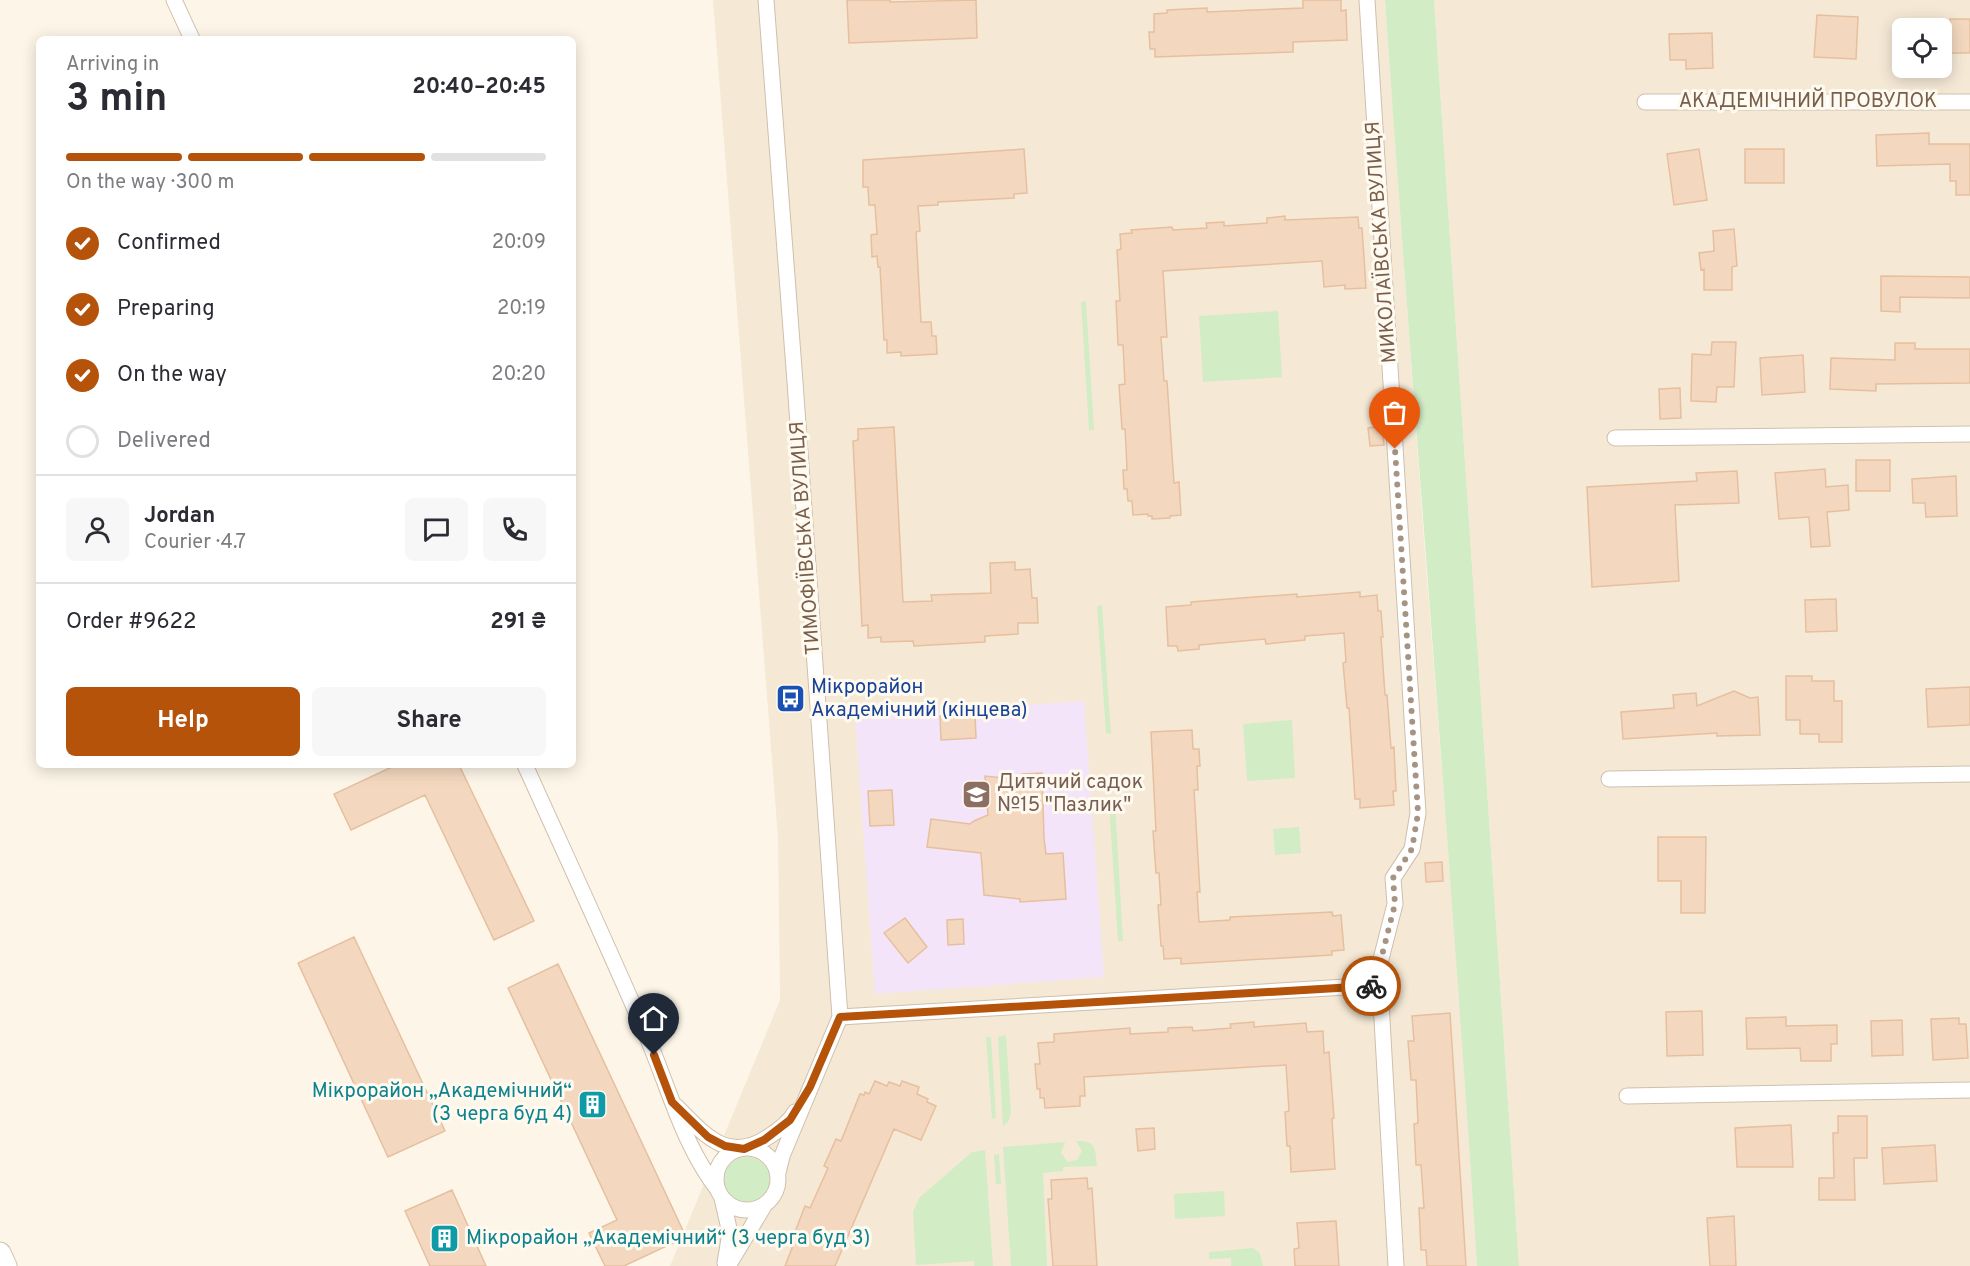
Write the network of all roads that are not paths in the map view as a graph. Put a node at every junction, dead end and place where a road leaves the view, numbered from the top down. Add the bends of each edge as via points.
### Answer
1 (174, 0) edge
2 (766, 0) edge
3 (1366, 0) edge
4 (191, 36) edge
5 (1645, 102) dead end
6 (1970, 102) edge
7 (1970, 434) edge
8 (1615, 438) dead end
9 (526, 768) edge
10 (1970, 774) edge
11 (1610, 780) dead end
12 (1380, 985) junction
13 (840, 1017) junction
14 (810, 1087) junction
15 (1970, 1089) edge
16 (1627, 1096) dead end
17 (672, 1102) junction
18 (744, 1149) junction
19 (778, 1173) junction
20 (720, 1194) junction
21 (764, 1206) junction
22 (0, 1253) edge
23 (6, 1266) edge
24 (726, 1266) edge
25 (1396, 1266) edge

1 - 4 street
2 - 13 street, ТИМОФІЇВСЬКА ВУЛИЦЯ
3 - 12 street, МИКОЛАЇВСЬКА ВУЛИЦЯ via 1418,813 1412,849 1393,878 1395,904 1379,967
5 - 6 street, АКАДЕМІЧНИЙ ПРОВУЛОК
7 - 8 street
9 - 17 street via 648,1039
10 - 11 street
12 - 13 street
12 - 25 street, МИКОЛАЇВСЬКА ВУЛИЦЯ
13 - 14 street, ТИМОФІЇВСЬКА ВУЛИЦЯ
14 - 18 street via 790,1120 764,1140
14 - 19 street, ТИМОФІЇВСЬКА ВУЛИЦЯ
15 - 16 street
17 - 18 street via 708,1137 725,1146
17 - 20 street via 704,1172
18 - 19 street via 762,1152
18 - 20 street via 721,1163 717,1172
19 - 21 street via 776,1192
20 - 21 street via 737,1209
20 - 24 street via 730,1233
21 - 24 street
22 - 23 street

